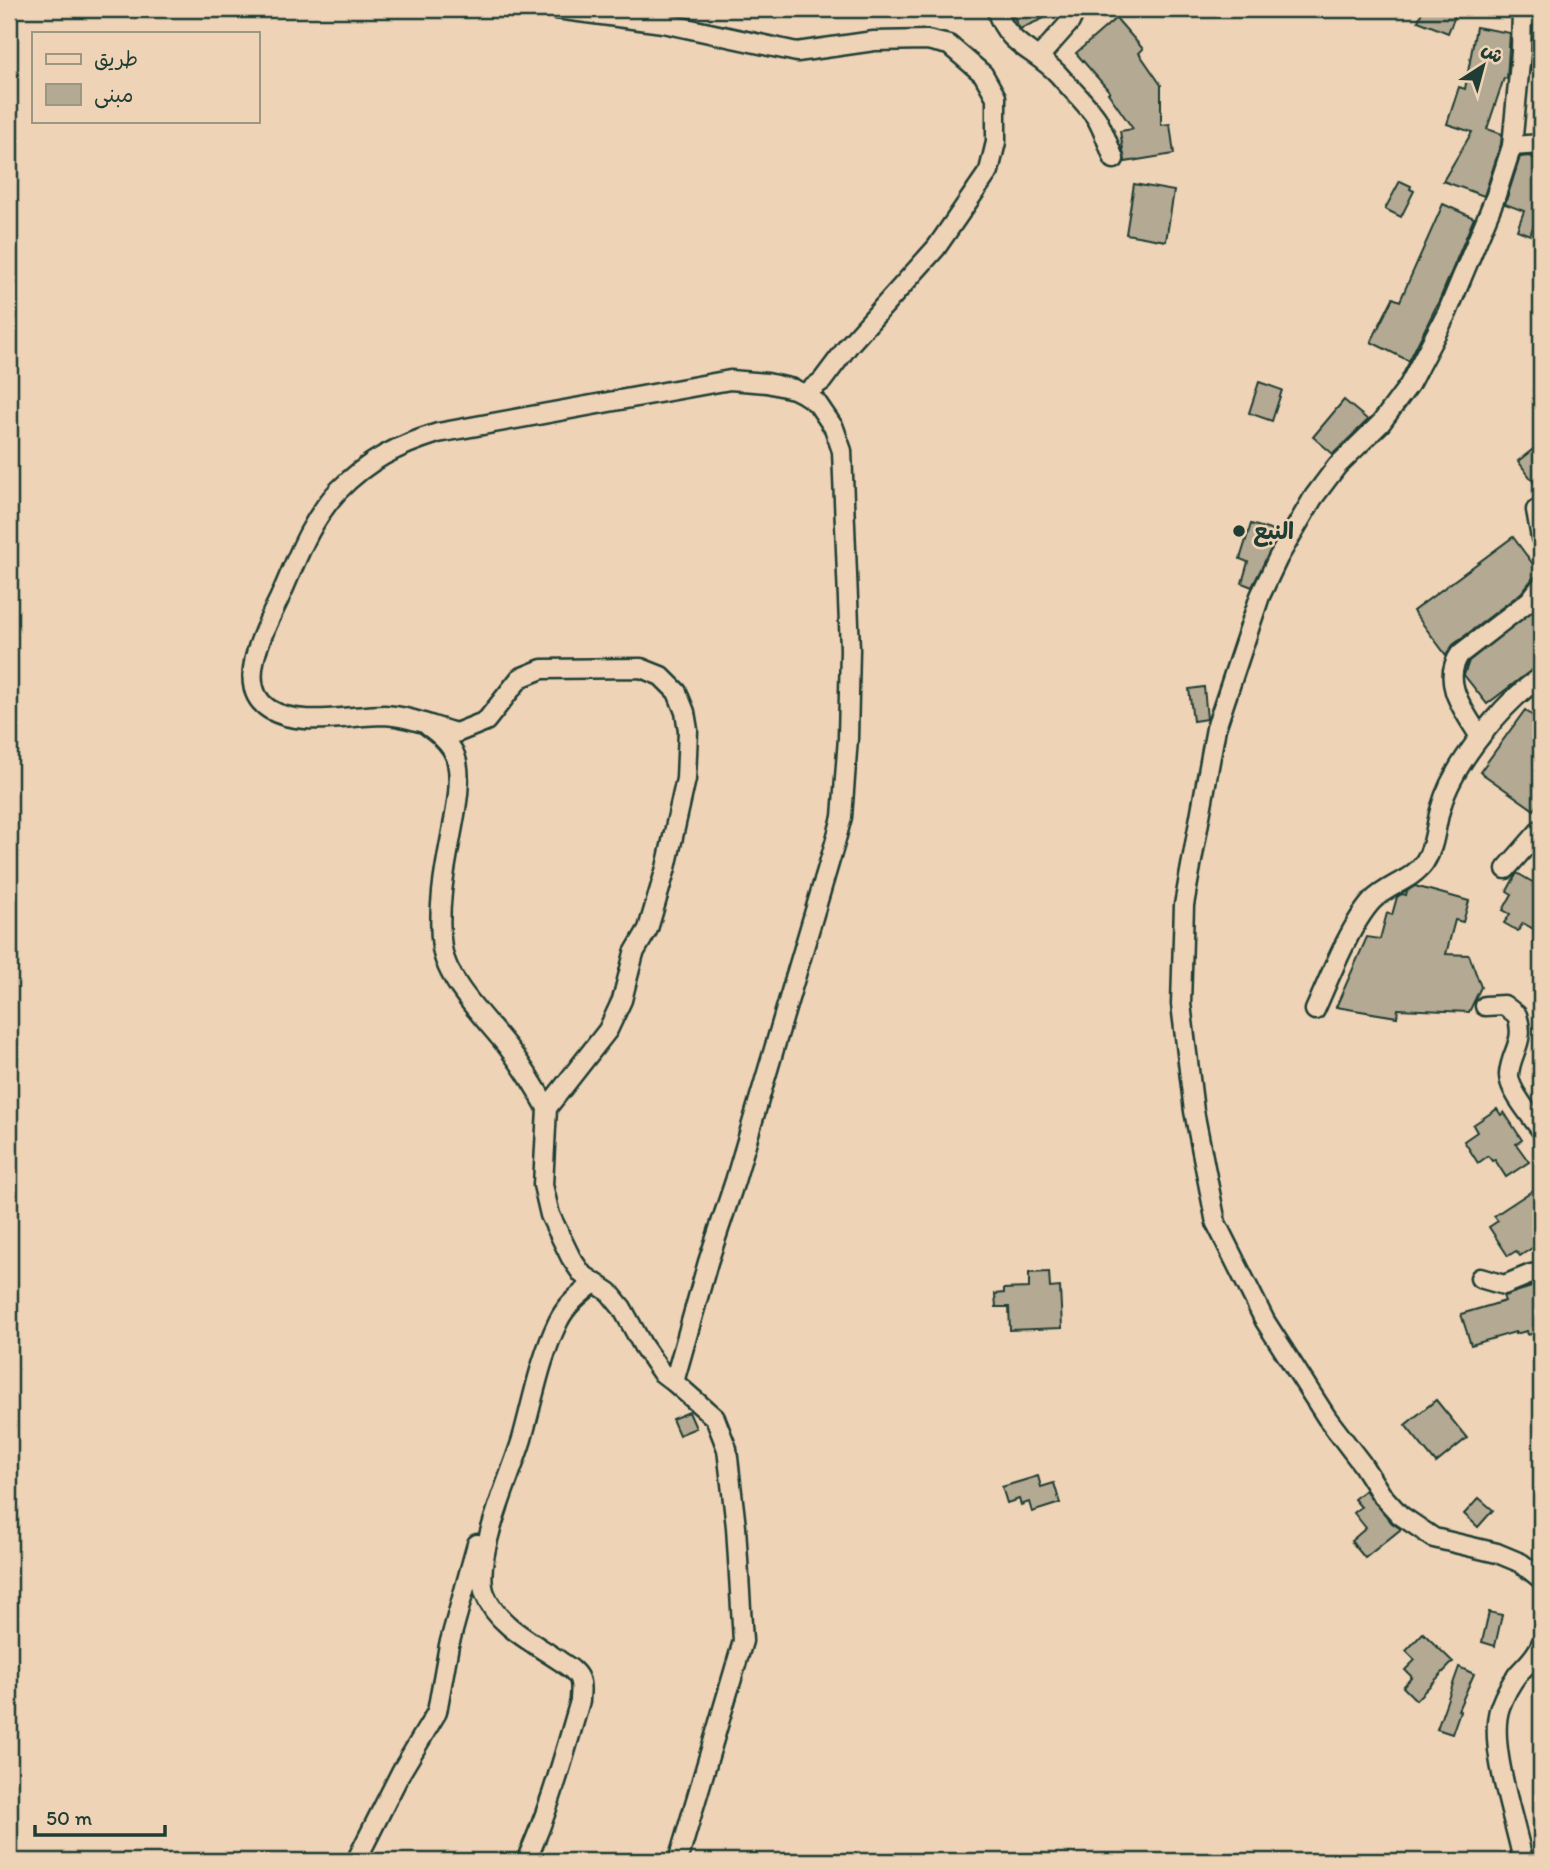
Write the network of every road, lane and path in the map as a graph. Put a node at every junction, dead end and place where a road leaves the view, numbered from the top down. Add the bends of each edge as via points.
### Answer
1 (556, 9) edge
2 (996, 9) edge
3 (1076, 9) edge
4 (1541, 9) edge
5 (1522, 12) edge
6 (1039, 57) junction
7 (1541, 144) edge
8 (1512, 146) junction
9 (1114, 159) dead end
10 (804, 394) junction
11 (1536, 510) dead end
12 (1541, 538) edge
13 (1541, 586) edge
14 (1541, 677) edge
15 (428, 726) junction
16 (1480, 737) junction
17 (1541, 829) edge
18 (1506, 869) dead end
19 (1485, 1006) dead end
20 (1315, 1010) dead end
21 (547, 1108) junction
22 (1541, 1130) edge
23 (1541, 1272) edge
24 (1480, 1278) dead end
25 (594, 1283) junction
26 (674, 1382) junction
27 (522, 1439) junction
28 (1541, 1579) edge
29 (1541, 1644) edge
30 (356, 1861) edge
31 (526, 1861) edge
32 (678, 1861) edge
33 (1523, 1861) edge

1 - 10 street via 663,23 797,52 874,41 927,40 949,46 983,74 996,97 996,142 989,171 936,248 822,381
2 - 6 street via 1004,30
3 - 6 street
4 - 5 street via 1528,17
5 - 8 street
6 - 9 street via 1096,118
7 - 8 street
8 - 28 street via 1495,198 1435,338 1409,385 1313,498 1260,596 1216,728 1184,905 1181,1004 1216,1223 1265,1321 1327,1418 1400,1516 1434,1538 1521,1563
10 - 15 street via 766,383 730,380 659,391 438,433 402,444 359,471 336,493 299,550 261,637 255,688 261,702 291,718 385,715
10 - 26 street via 817,403 834,428 842,452 850,649 842,817
11 - 12 street
13 - 16 street via 1454,662 1451,673 1457,698
14 - 16 street via 1503,709
15 - 21 street via 448,743 457,762 442,904 444,958
15 - 21 street via 456,733 486,721 520,678 542,669 640,668 661,676 677,692 685,712 686,779 648,929 634,953 622,1000 608,1030
16 - 20 street via 1446,794 1425,860 1409,877 1371,902
17 - 18 street
19 - 22 street via 1504,1006 1517,1015 1520,1038 1510,1080
21 - 25 street via 544,1197 571,1258
23 - 24 street via 1504,1285
25 - 26 street via 622,1308 642,1346
25 - 27 street via 576,1296 559,1320 536,1381
26 - 32 street via 715,1418 727,1449 743,1641
27 - 30 street via 500,1463 449,1645 437,1712
27 - 31 street via 485,1554 485,1594 513,1629 574,1671 581,1687 542,1827
29 - 33 street via 1513,1681 1497,1722 1499,1753

